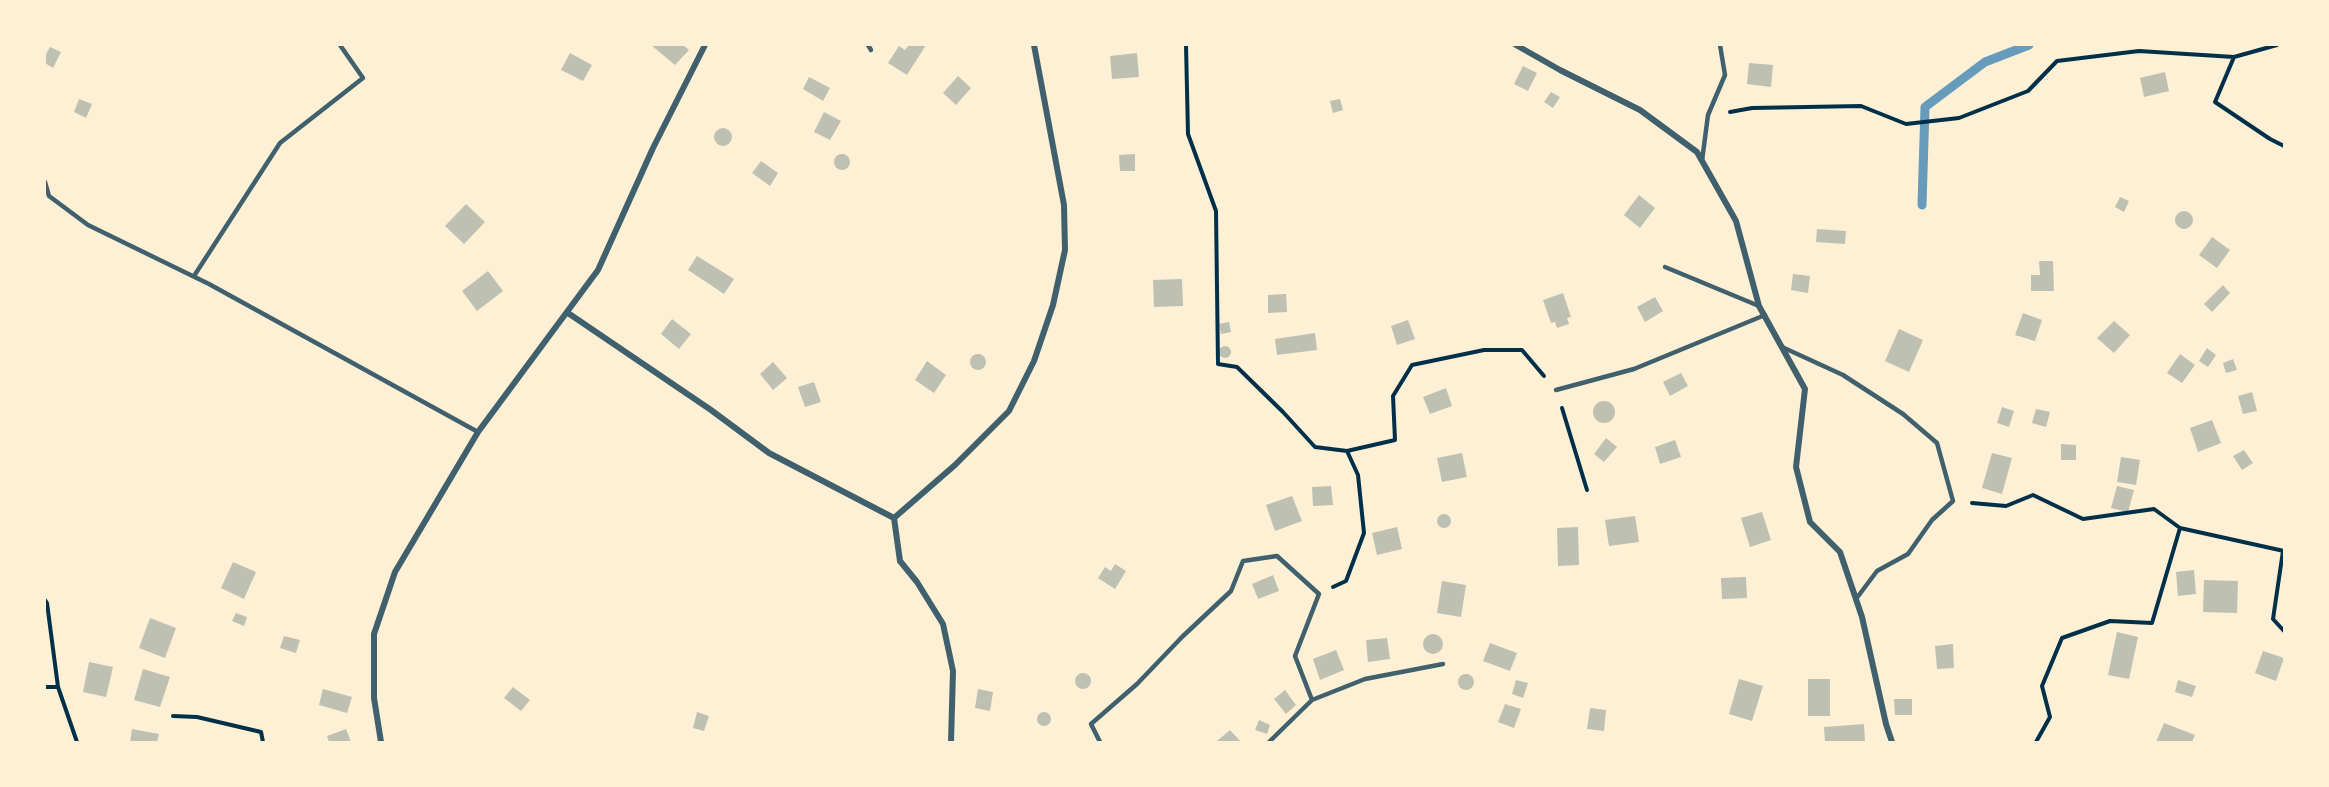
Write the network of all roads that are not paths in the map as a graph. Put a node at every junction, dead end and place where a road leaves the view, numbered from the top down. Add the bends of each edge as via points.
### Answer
1 (340, 45) edge
2 (705, 45) edge
3 (1034, 45) edge
4 (1516, 45) edge
5 (1720, 45) edge
6 (1702, 161) junction
7 (45, 182) edge
8 (1665, 267) dead end
9 (194, 276) junction
10 (1760, 306) junction
11 (568, 313) junction
12 (1765, 315) junction
13 (1782, 347) junction
14 (1556, 390) road end
15 (478, 432) junction
16 (894, 518) junction
17 (1856, 599) junction
18 (1443, 664) dead end
19 (1312, 700) junction
20 (381, 742) edge
21 (951, 742) edge
22 (1100, 742) edge
23 (1269, 742) edge
24 (1892, 742) edge

1 - 9 lane via 363,78 280,143
2 - 11 street via 598,270
3 - 16 street via 1064,205 1065,250 1053,305 1034,361 1009,411
4 - 6 street via 1640,110 1697,152
5 - 6 lane via 1725,75 1708,115
6 - 10 street via 1736,221
7 - 9 lane via 49,196 88,225
8 - 10 lane
9 - 15 lane
10 - 12 street
11 - 15 street
11 - 16 street via 769,453
12 - 13 street
12 - 14 lane via 1634,369
13 - 17 street via 1805,389 1796,467 1810,522 1840,552
13 - 17 lane via 1843,375 1903,414 1937,443 1953,501 1932,520 1908,554 1877,571
15 - 20 street via 395,572 374,634 374,698
16 - 21 street via 900,561 943,624 953,671
17 - 24 street
18 - 19 lane via 1365,679
19 - 22 lane via 1295,656 1319,594 1277,556 1243,561 1230,591 1091,724
19 - 23 lane

